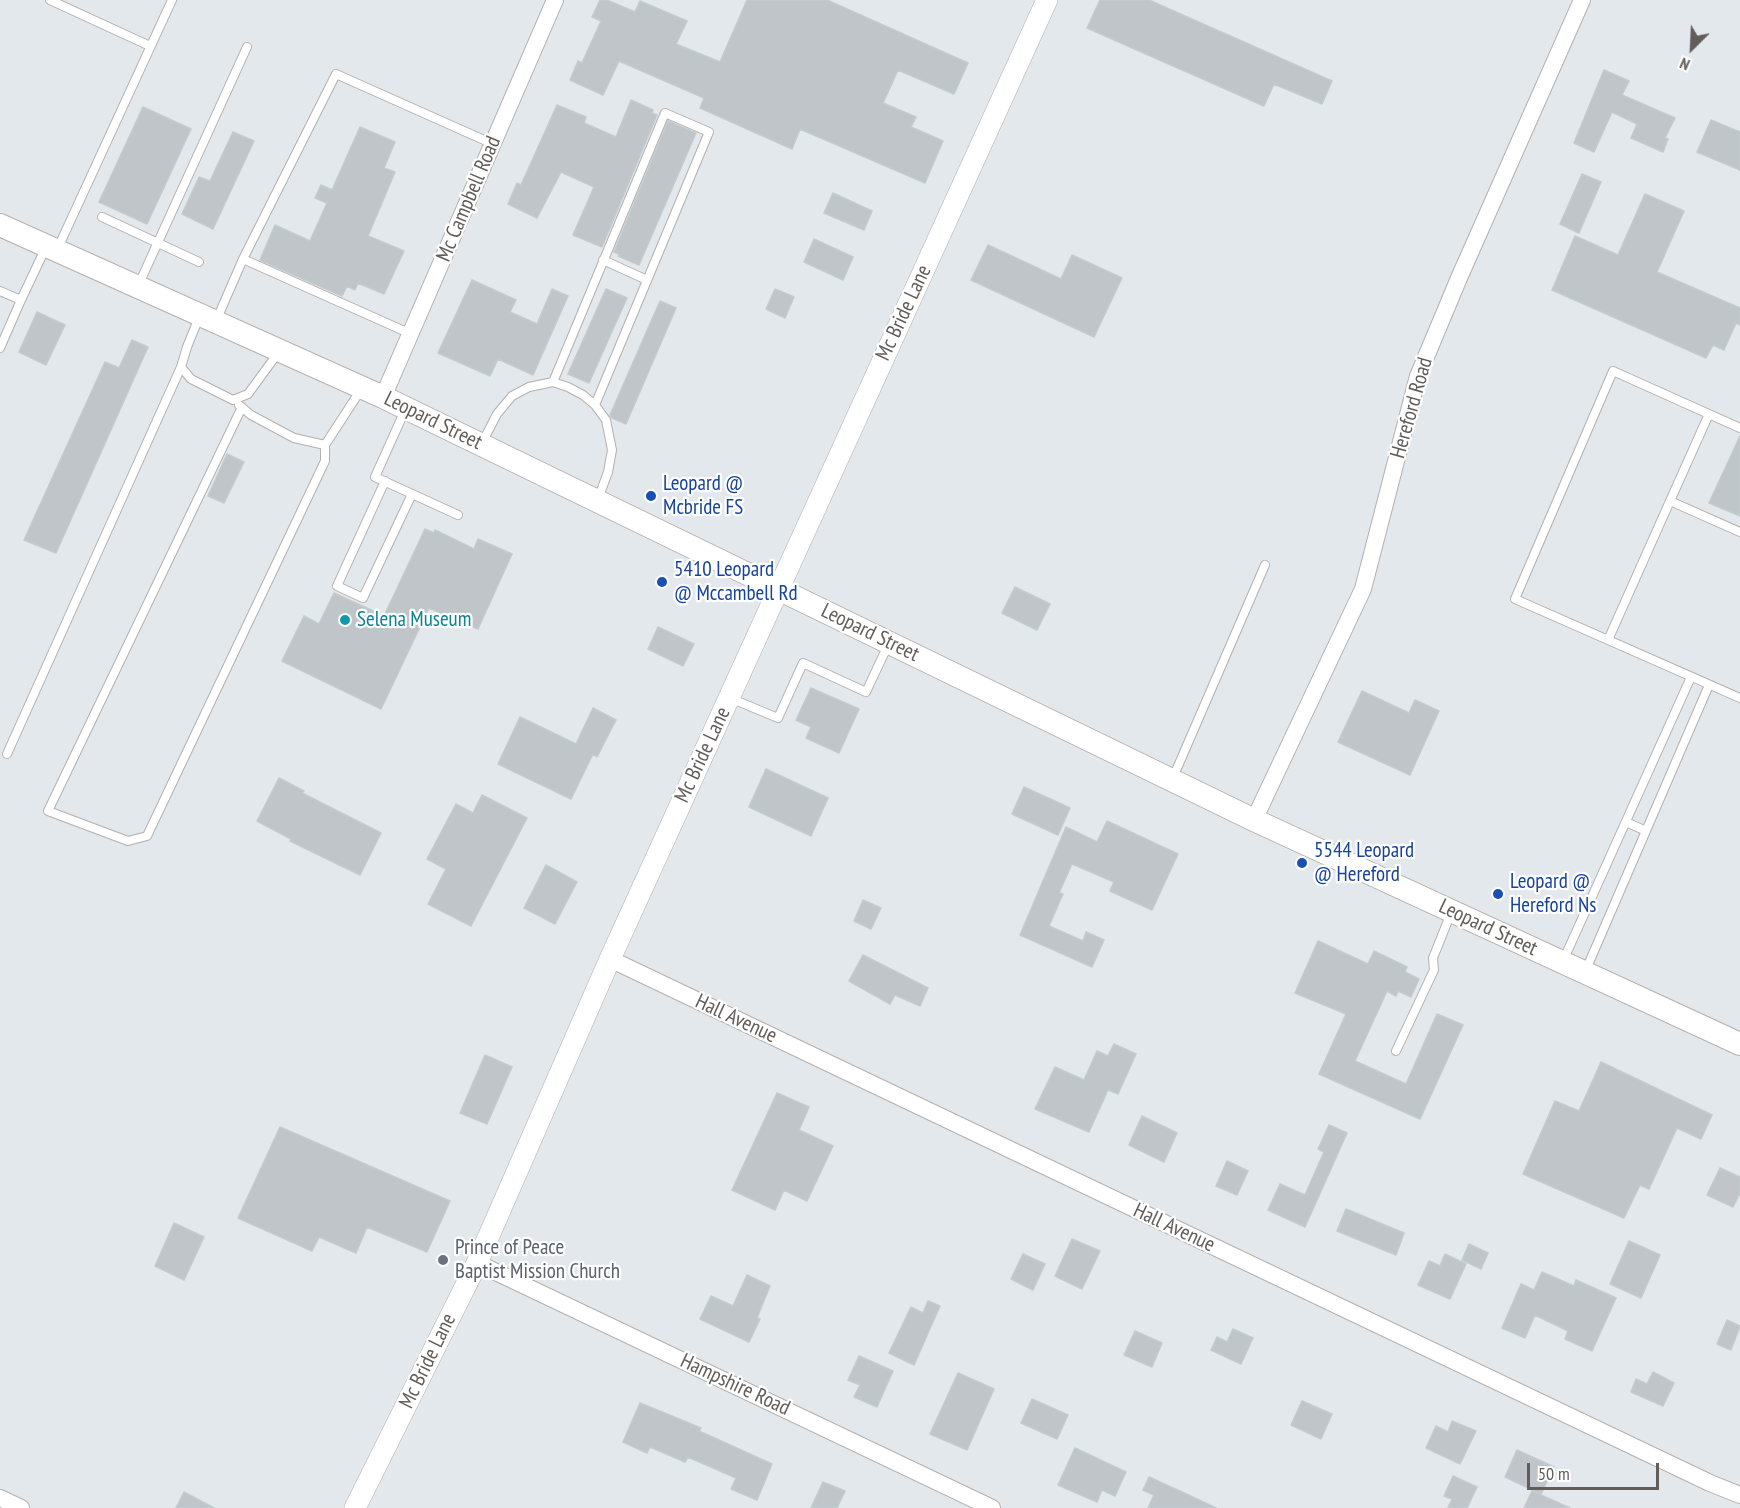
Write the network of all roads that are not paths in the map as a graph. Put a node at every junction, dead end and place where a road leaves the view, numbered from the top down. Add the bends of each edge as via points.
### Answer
1 (50, 0) edge
2 (172, 0) edge
3 (555, 0) edge
4 (1047, 0) edge
5 (1582, 0) edge
6 (150, 46) junction
7 (247, 47) dead end
8 (493, 144) junction
9 (102, 217) dead end
10 (0, 225) edge
11 (158, 243) junction
12 (51, 248) junction
13 (243, 259) junction
14 (603, 260) junction
15 (199, 262) dead end
16 (647, 280) junction
17 (138, 286) junction
18 (0, 291) edge
19 (21, 300) junction
20 (208, 318) junction
21 (411, 334) junction
22 (0, 348) edge
23 (280, 351) junction
24 (181, 367) junction
25 (553, 382) junction
26 (362, 387) junction
27 (383, 397) junction
28 (233, 400) junction
29 (595, 405) junction
30 (242, 407) junction
31 (406, 408) junction
32 (1709, 414) junction
33 (1740, 428) edge
34 (481, 444) junction
35 (325, 445) junction
36 (385, 481) junction
37 (412, 494) junction
38 (1670, 501) junction
39 (596, 502) junction
40 (458, 515) dead end
41 (1740, 532) edge
42 (1265, 566) dead end
43 (778, 588) junction
44 (1608, 640) junction
45 (890, 642) junction
46 (1690, 677) junction
47 (1709, 685) junction
48 (729, 697) junction
49 (1740, 698) edge
50 (8, 754) dead end
51 (1172, 780) junction
52 (1254, 820) junction
53 (1626, 822) junction
54 (1646, 831) junction
55 (1452, 911) junction
56 (610, 959) junction
57 (1563, 962) junction
58 (1585, 972) junction
59 (1740, 1044) edge
60 (1396, 1051) dead end
61 (477, 1263) junction
62 (1740, 1495) edge
63 (0, 1498) edge
64 (21, 1508) edge
65 (355, 1508) edge
66 (992, 1508) edge

1 - 6 lane
2 - 6 lane
3 - 8 street, Mc Campbell Road
4 - 43 street, Mc Bride Lane
5 - 52 street, Hereford Road via 1418,376 1363,589
6 - 12 lane
7 - 11 lane
8 - 13 lane via 336,74
8 - 21 street, Mc Campbell Road
9 - 11 lane
10 - 12 main road, Leopard Street
11 - 15 lane
11 - 17 lane
12 - 17 main road, Leopard Street
12 - 19 lane
13 - 20 lane
13 - 21 lane
14 - 16 lane
14 - 16 lane via 664,113 709,132
14 - 25 lane
16 - 29 lane
17 - 20 main road, Leopard Street
18 - 19 lane
19 - 22 lane
20 - 23 main road, Leopard Street
20 - 24 lane via 186,347
21 - 27 street, Mc Campbell Road
23 - 26 main road, Leopard Street
23 - 28 lane via 248,394
24 - 28 lane via 191,379
24 - 50 lane
25 - 29 lane via 584,395
25 - 34 lane via 529,387 512,396
26 - 27 main road, Leopard Street
26 - 35 lane
27 - 31 main road, Leopard Street
28 - 30 lane
29 - 39 lane via 606,420 612,450
30 - 35 lane via 294,438
30 - 35 lane via 48,811 128,841 147,836 325,461
31 - 34 main road, Leopard Street
31 - 36 lane via 375,477
32 - 33 lane
32 - 38 lane
32 - 44 lane via 1613,371 1515,598
34 - 39 main road, Leopard Street
36 - 37 lane
36 - 37 lane via 337,586 363,598
37 - 40 lane
38 - 41 lane
38 - 44 lane
39 - 43 main road, Leopard Street
42 - 51 lane
43 - 45 main road, Leopard Street
43 - 48 street, Mc Bride Lane
44 - 46 lane
45 - 48 lane via 866,692 803,663 778,718
45 - 51 main road, Leopard Street
46 - 47 lane
46 - 53 lane
47 - 49 lane
47 - 54 lane
48 - 56 street, Mc Bride Lane
51 - 52 main road, Leopard Street
52 - 55 main road, Leopard Street
53 - 54 lane
53 - 57 lane
54 - 58 lane
55 - 57 main road, Leopard Street
55 - 60 lane via 1433,958 1434,970
56 - 61 street, Mc Bride Lane
56 - 62 street, Hall Avenue
57 - 58 main road, Leopard Street
58 - 59 main road, Leopard Street
61 - 65 street, Mc Bride Lane
61 - 66 street, Hampshire Road
63 - 64 street

